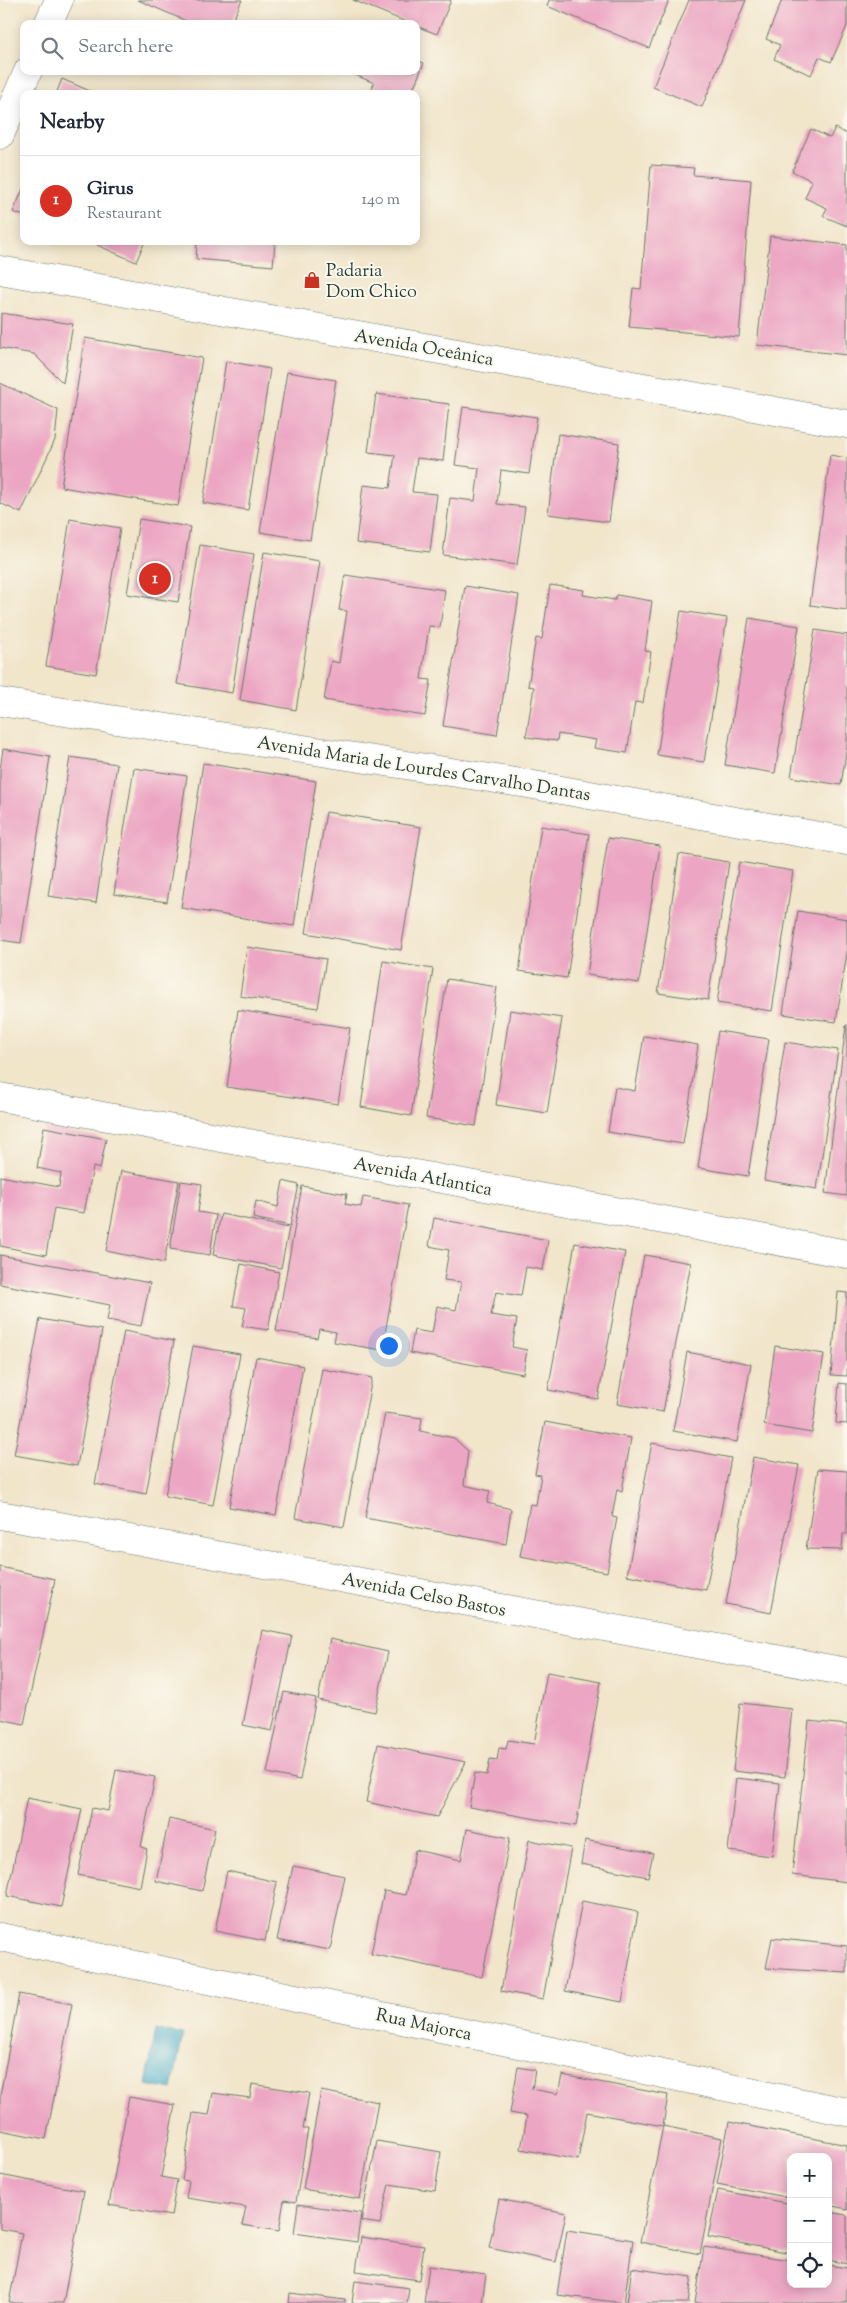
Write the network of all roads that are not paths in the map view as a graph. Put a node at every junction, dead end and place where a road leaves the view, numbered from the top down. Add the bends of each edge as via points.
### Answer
1 (26, 75) edge
2 (0, 135) edge
3 (0, 270) edge
4 (847, 424) edge
5 (0, 702) edge
6 (847, 841) edge
7 (0, 1097) edge
8 (847, 1254) edge
9 (0, 1515) edge
10 (847, 1672) edge
11 (0, 1936) edge
12 (847, 2112) edge

1 - 2 street
3 - 4 street, Avenida Oceânica
5 - 6 street, Avenida Maria de Lourdes Carvalho Dantas via 528,784
7 - 8 street, Avenida Atlantica
9 - 10 street, Avenida Celso Bastos
11 - 12 street, Rua Majorca

